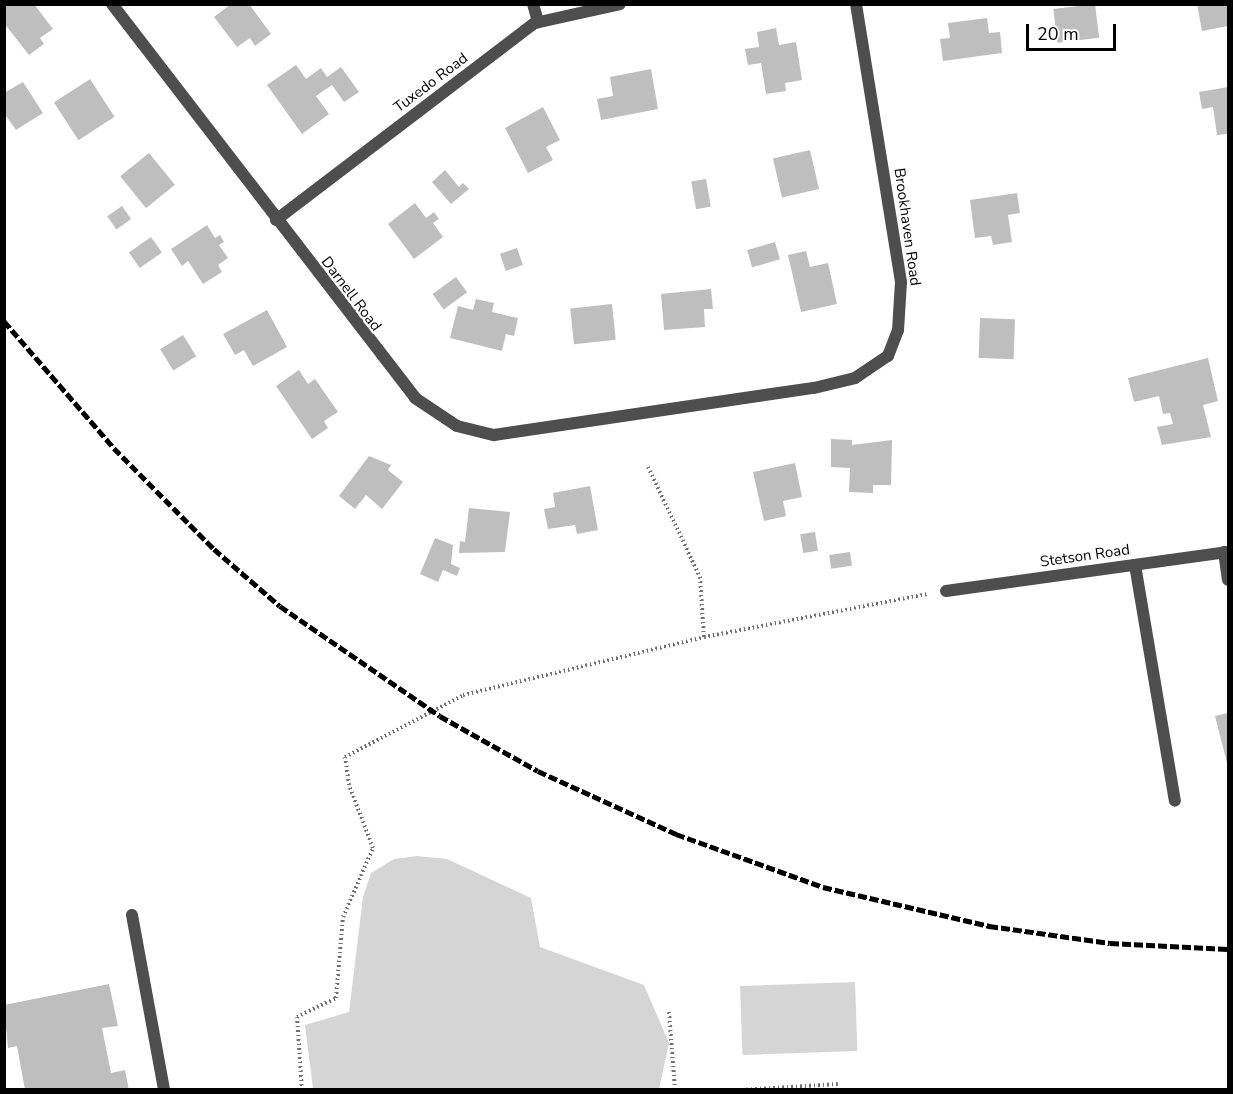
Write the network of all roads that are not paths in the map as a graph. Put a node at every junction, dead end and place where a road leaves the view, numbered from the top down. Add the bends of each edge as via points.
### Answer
1 (112, 4) edge
2 (533, 4) edge
3 (620, 4) edge
4 (856, 4) edge
5 (538, 22) junction
6 (276, 220) junction
7 (657, 412) joint
8 (1226, 552) edge
9 (1135, 565) junction
10 (1228, 580) edge
11 (946, 591) road end
12 (1174, 801) dead end
13 (132, 915) dead end
14 (164, 1089) edge

1 - 6 street, Darnell Road
2 - 5 street
3 - 5 street, Tuxedo Road
4 - 7 street, Brookhaven Road via 901,282 901,312 893,347 873,369 855,378
5 - 6 street, Tuxedo Road
6 - 7 street, Darnell Road via 415,398 448,421 483,434 516,435
8 - 9 street, Stetson Road
8 - 10 street
9 - 11 street, Stetson Road
9 - 12 street
13 - 14 street

